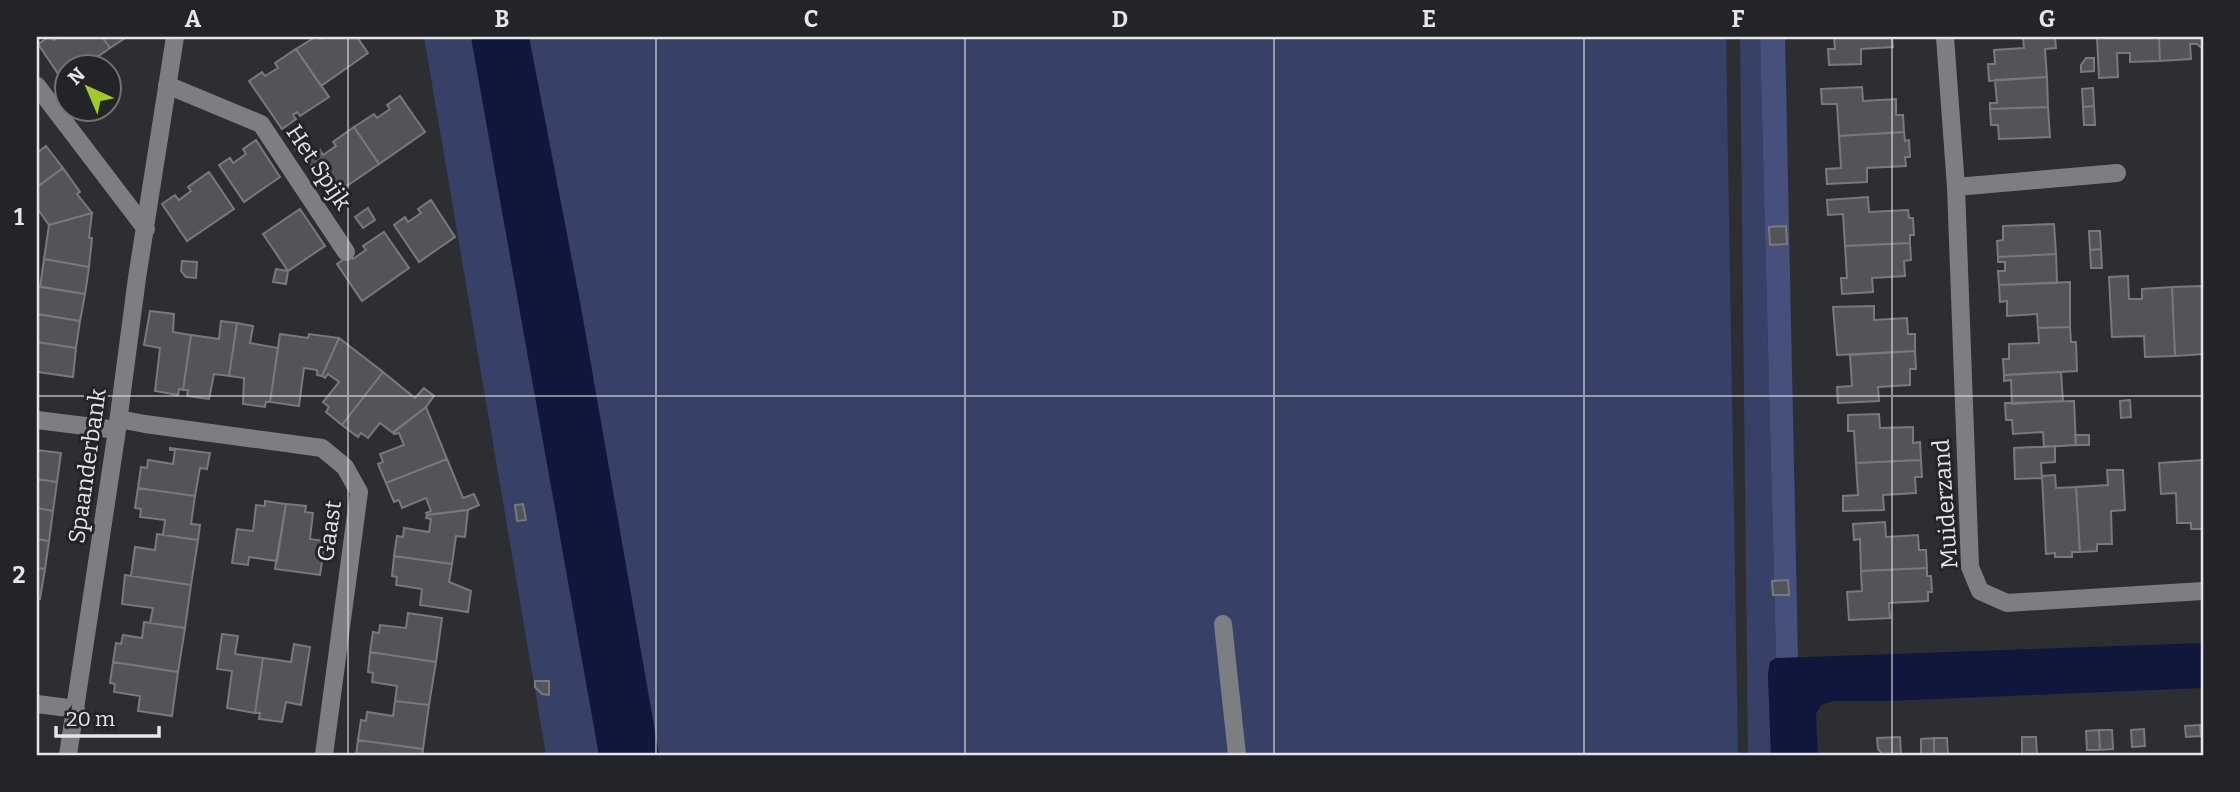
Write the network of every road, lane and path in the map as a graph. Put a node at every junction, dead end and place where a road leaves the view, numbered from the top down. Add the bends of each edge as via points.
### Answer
1 (175, 37) edge
2 (1945, 37) edge
3 (167, 85) junction
4 (37, 86) edge
5 (2117, 173) dead end
6 (1956, 187) junction
7 (146, 229) junction
8 (346, 252) dead end
9 (37, 420) edge
10 (118, 424) junction
11 (2203, 590) edge
12 (1223, 624) dead end
13 (37, 704) edge
14 (76, 709) junction
15 (68, 755) edge
16 (324, 755) edge
17 (1237, 755) edge

1 - 3 street
2 - 6 street, Muiderzand
3 - 7 street
3 - 8 street, Het Spijk via 261,124
4 - 7 street
5 - 6 street
6 - 11 street, Muiderzand via 1970,567 1980,591 2007,603
7 - 10 street, Spaanderbank
9 - 10 street, Gaast
10 - 14 street, Spaanderbank
10 - 16 street, Gaast via 322,448 345,467 359,492
12 - 17 street
13 - 14 street
14 - 15 street, Spaanderbank

